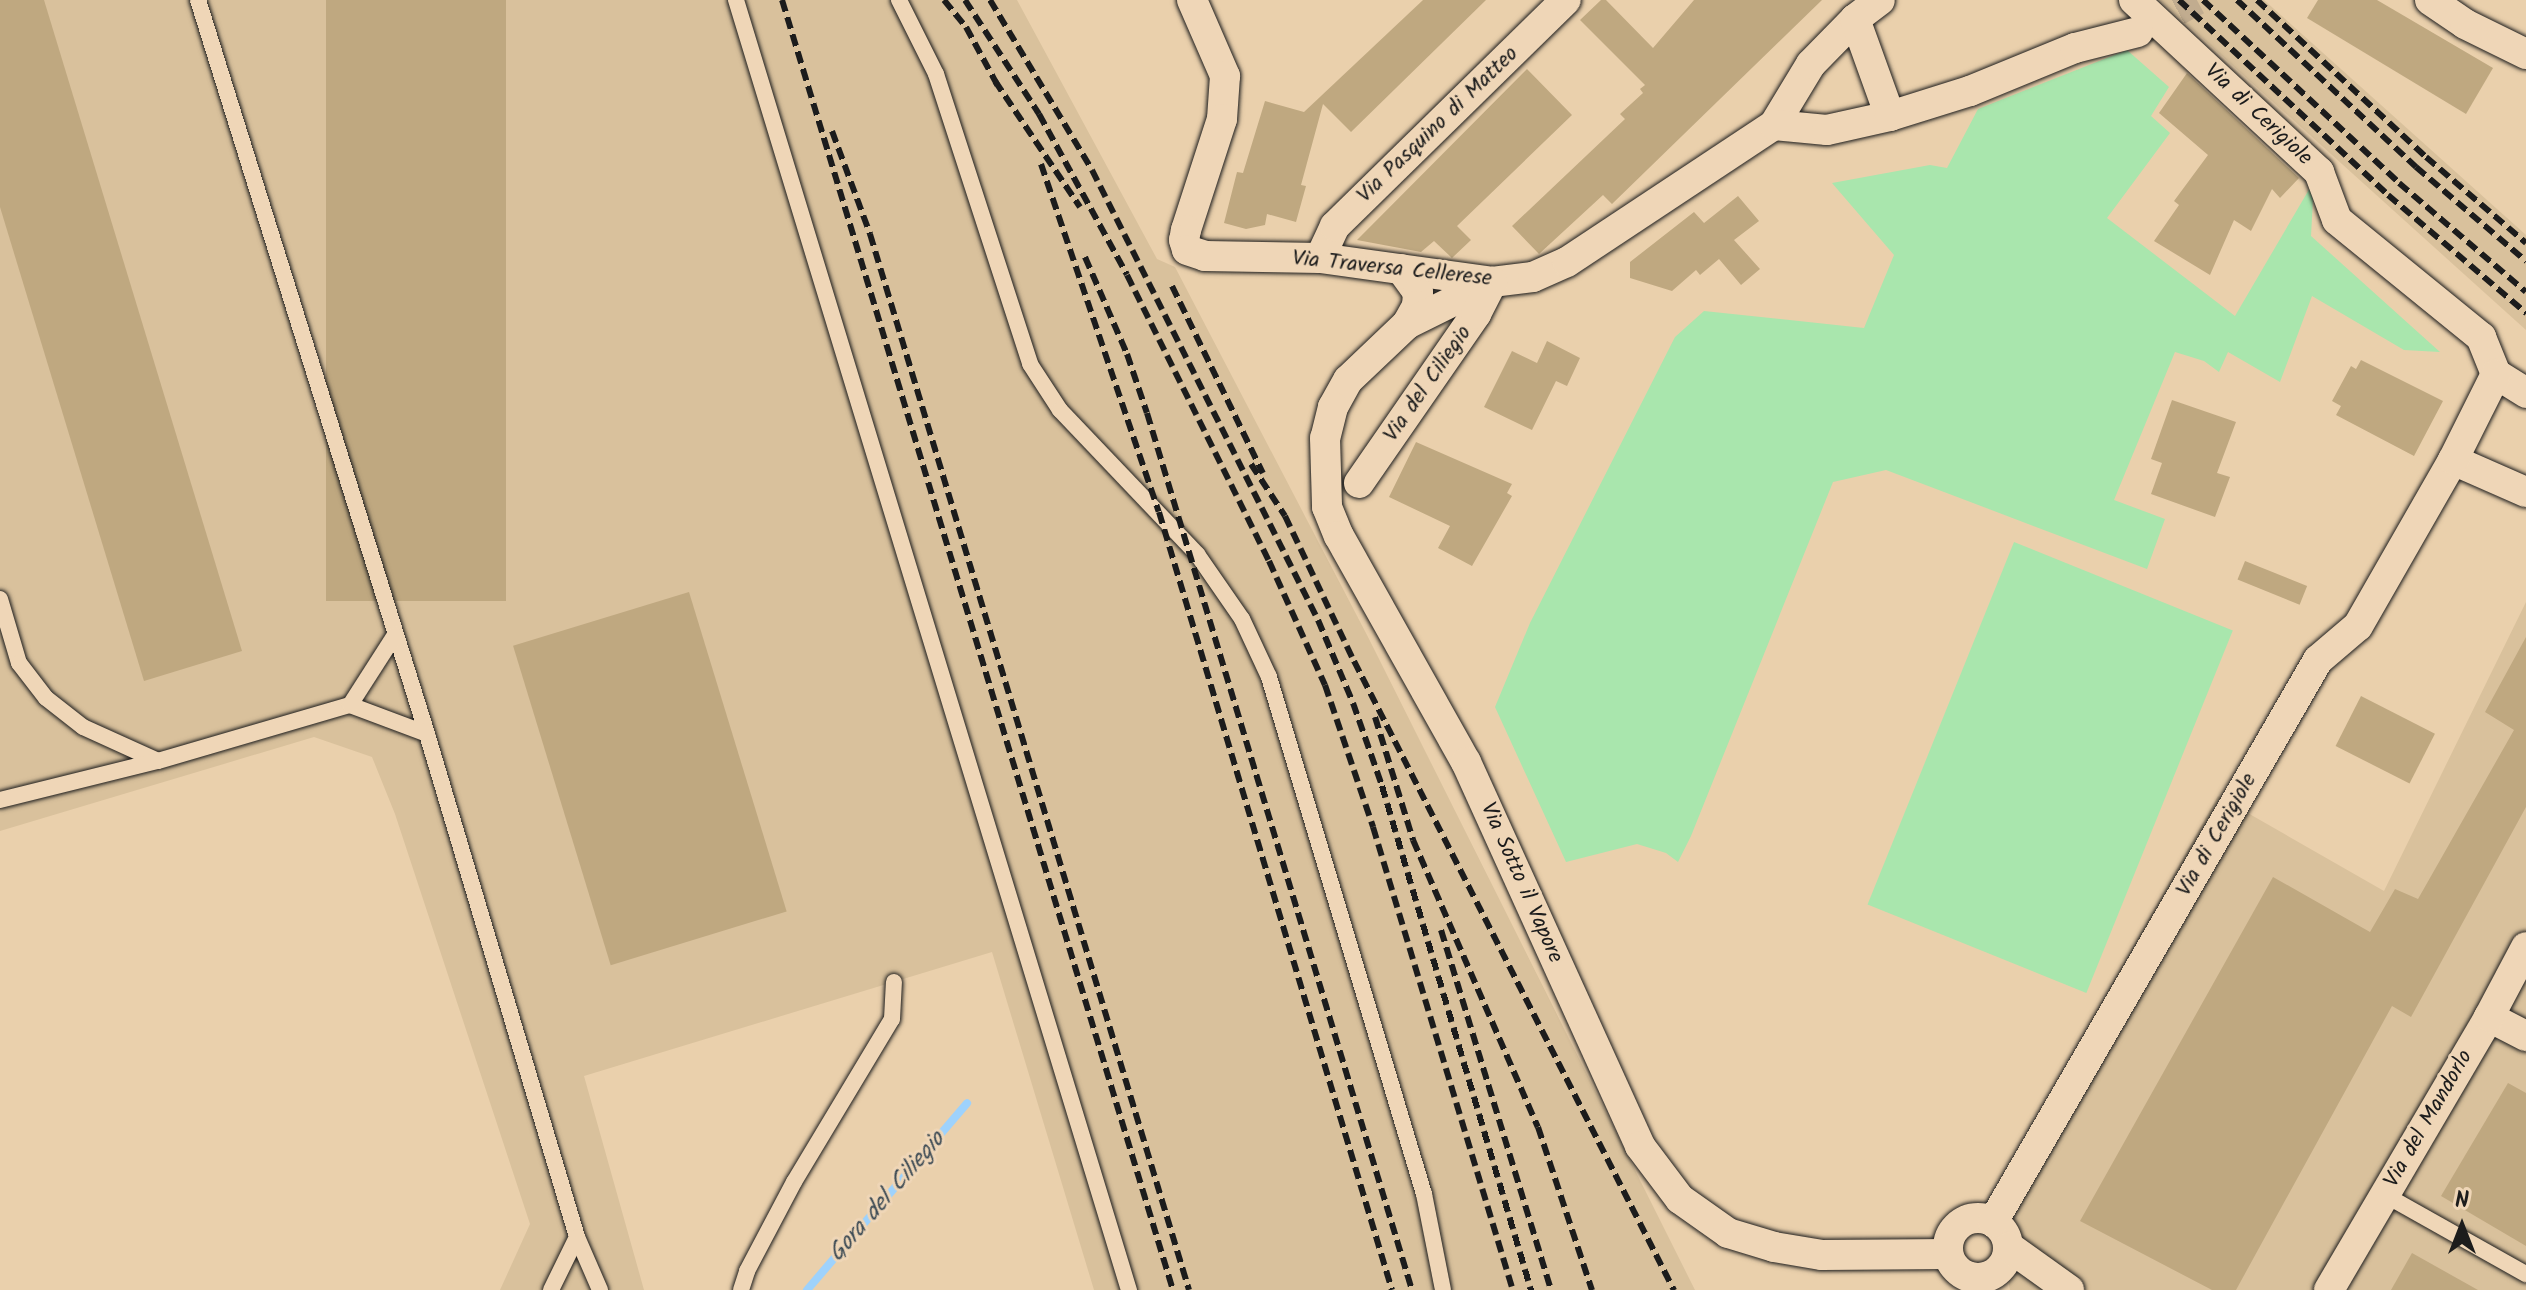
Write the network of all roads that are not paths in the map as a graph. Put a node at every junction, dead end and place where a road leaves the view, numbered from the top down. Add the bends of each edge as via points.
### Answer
1 (198, 0) edge
2 (736, 0) edge
3 (899, 0) edge
4 (1192, 0) edge
5 (1566, 0) edge
6 (1880, 0) edge
7 (2430, 0) edge
8 (2131, 16) edge
9 (1855, 19) junction
10 (2526, 54) edge
11 (1890, 116) junction
12 (1774, 125) junction
13 (1320, 258) junction
14 (1401, 269) junction
15 (1492, 282) junction
16 (1407, 324) junction
17 (2496, 374) junction
18 (2526, 393) edge
19 (2453, 460) junction
20 (1359, 483) dead end
21 (2526, 492) edge
22 (0, 599) edge
23 (395, 635) junction
24 (350, 705) junction
25 (427, 734) junction
26 (158, 761) junction
27 (0, 800) edge
28 (2526, 947) edge
29 (894, 982) dead end
30 (2489, 1017) junction
31 (2526, 1036) edge
32 (2385, 1195) junction
33 (577, 1237) junction
34 (2000, 1247) junction
35 (1948, 1254) junction
36 (2526, 1274) edge
37 (551, 1290) edge
38 (600, 1290) edge
39 (741, 1290) edge
40 (1129, 1290) edge
41 (1443, 1290) edge
42 (2066, 1290) edge
43 (2329, 1290) edge

1 - 23 lane
2 - 40 lane
3 - 41 lane via 936,74 1030,364 1060,410 1197,554 1242,619 1269,677 1424,1194
4 - 13 street, Via Traversa Cellerese via 1225,76 1222,119 1184,240 1187,250 1205,256
5 - 13 street, Via Pasquino di Matteo via 1335,226
6 - 9 street, Via Traversa Cellerese
7 - 10 street
8 - 11 street via 2075,48 1970,91
8 - 17 street, Via di Cerigiole via 2319,172 2337,220 2481,337
9 - 11 street
9 - 12 street, Via Traversa Cellerese via 1811,64
11 - 12 street via 1827,130
12 - 15 street, Via Traversa Cellerese via 1567,262 1533,277
13 - 14 street, Via Traversa Cellerese
14 - 15 street, Via Traversa Cellerese
14 - 16 street via 1418,292
15 - 16 street, Via Sotto il Vapore
15 - 20 street, Via del Ciliegio via 1476,314
16 - 35 street, Via Sotto il Vapore via 1348,380 1333,407 1325,438 1327,507 1466,762 1640,1146 1680,1199 1728,1233 1822,1255
17 - 18 street
17 - 19 street, Via di Cerigiole
19 - 21 street
19 - 34 street, Via di Cerigiole via 2358,626 2318,660
22 - 26 lane via 19,663 46,698 83,727
23 - 24 lane
23 - 25 lane
24 - 25 lane
24 - 26 lane
25 - 33 lane
26 - 27 lane
28 - 30 street, Via del Mandorlo
29 - 39 lane via 892,1019 794,1182
30 - 31 street
30 - 32 street, Via del Mandorlo
32 - 36 lane
32 - 43 street, Via del Mandorlo
33 - 37 lane
33 - 38 lane
34 - 35 street via 1971,1278 1951,1264
34 - 35 street via 1983,1218 1960,1223 1951,1234
34 - 42 street

